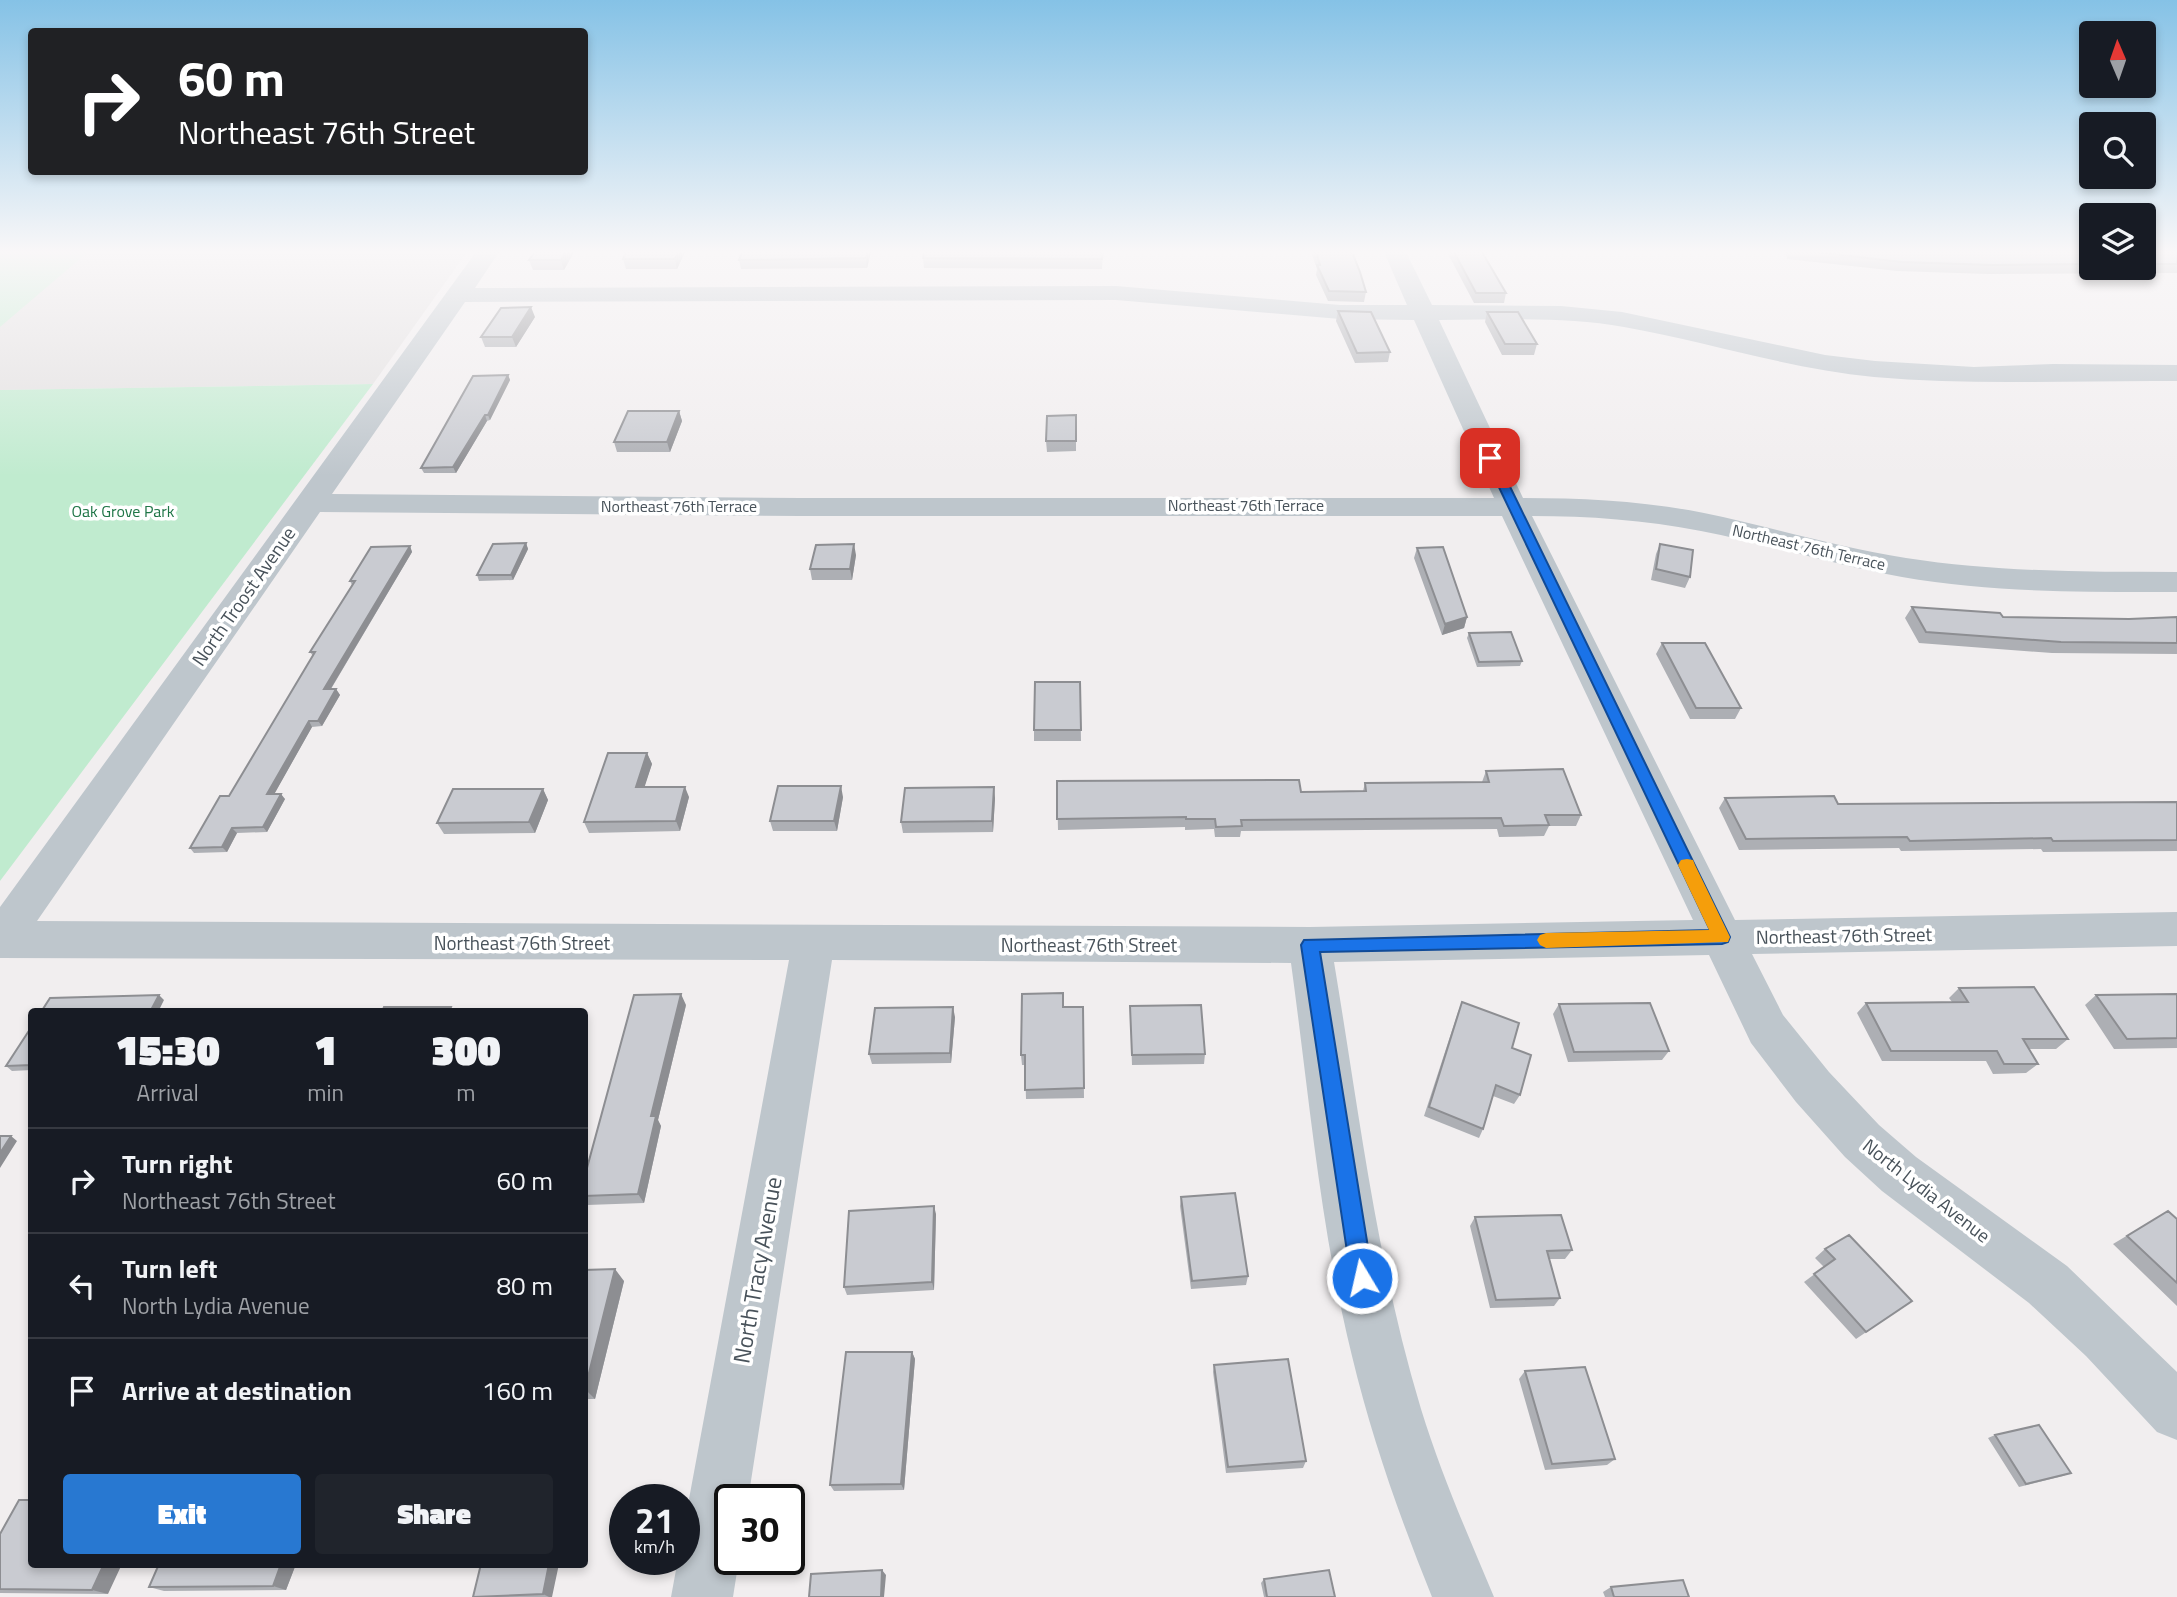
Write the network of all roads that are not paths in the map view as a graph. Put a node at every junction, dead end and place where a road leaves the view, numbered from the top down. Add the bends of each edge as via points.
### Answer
1 (436, 327) edge
2 (1429, 327) edge
3 (1647, 327) edge
4 (2177, 373) edge
5 (308, 503) junction
6 (1513, 507) junction
7 (2177, 582) edge
8 (2177, 929) edge
9 (1722, 937) junction
10 (0, 939) edge
11 (813, 943) junction
12 (1310, 945) junction
13 (2177, 1412) edge
14 (702, 1597) edge
15 (1463, 1597) edge

1 - 5 street, North Troost Avenue
2 - 6 street, North Lydia Avenue
3 - 4 street via 1825,363 1926,374
5 - 6 street, Northeast 76th Terrace
5 - 10 street, North Troost Avenue
6 - 7 street, Northeast 76th Terrace via 1658,515 1967,578
6 - 9 street, North Lydia Avenue
8 - 9 street, Northeast 76th Street
9 - 12 street, Northeast 76th Street
9 - 13 street, North Lydia Avenue via 1767,1029 1847,1126 1898,1172 2029,1269 2093,1325
10 - 11 street, Northeast 76th Street
11 - 12 street, Northeast 76th Street
11 - 14 street, North Tracy Avenue
12 - 15 street via 1362,1278 1392,1407 1429,1519

